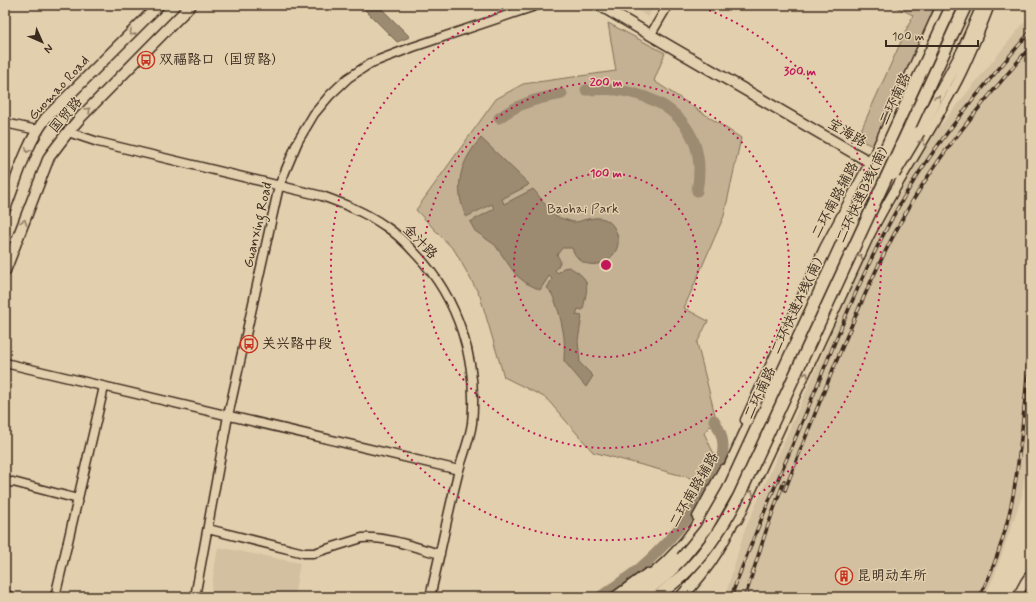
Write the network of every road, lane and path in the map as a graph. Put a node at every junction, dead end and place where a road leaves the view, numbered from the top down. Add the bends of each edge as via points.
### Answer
1 (159, 5) edge
2 (191, 5) edge
3 (538, 5) edge
4 (600, 5) edge
5 (614, 5) edge
6 (668, 5) edge
7 (941, 5) edge
8 (953, 5) edge
9 (965, 5) edge
10 (984, 5) edge
11 (990, 5) edge
12 (653, 31) junction
13 (5, 123) edge
14 (37, 130) junction
15 (68, 132) junction
16 (879, 163) junction
17 (903, 175) junction
18 (279, 186) junction
19 (5, 208) edge
20 (856, 243) junction
21 (5, 271) edge
22 (5, 363) edge
23 (104, 387) junction
24 (228, 416) junction
25 (745, 432) junction
26 (756, 457) junction
27 (458, 470) junction
28 (5, 483) edge
29 (78, 499) junction
30 (720, 506) junction
31 (208, 529) junction
32 (440, 554) junction
33 (682, 558) junction
34 (1031, 574) edge
35 (5, 596) edge
36 (684, 596) edge
37 (9, 597) edge
38 (55, 597) edge
39 (196, 597) edge
40 (430, 597) edge
41 (614, 597) edge
42 (624, 597) edge
43 (636, 597) edge
44 (640, 597) edge
45 (657, 597) edge
46 (1018, 597) edge

1 -> 14 main road, Guomao Road
15 -> 2 main road, 国贸路
3 - 18 street, Guanxing Road via 371,63 348,78 314,114 298,140
4 - 12 main road, 宝海路
5 - 12 main road, 宝海路
6 - 12 street
7 - 16 street, 二环南路辅路
8 - 16 main road, 二环南路
8 - 30 highway, 二环快速A线(南), bridge
9 - 16 main road, 二环南路
9 - 20 highway, 二环快速B线(南), bridge
20 -> 10 highway, bridge via 958,61
17 -> 11 street via 957,81
12 - 16 main road, 宝海路
13 - 14 street
14 -> 19 main road, Guomao Road
15 - 18 street, 金汁路 via 98,142
21 -> 15 main road, 国贸路 via 49,157
16 - 17 street
16 - 25 highway via 867,190 838,233 828,253
16 - 26 main road, 二环南路
16 - 41 street, 二环南路辅路 via 824,248 706,503 689,529 666,556
16 - 44 main road, 二环南路 via 722,506 691,551
36 -> 17 street via 708,573 728,540 870,237
18 - 24 street, Guanxing Road
18 - 27 street, 金汁路 via 346,204 386,226 427,265 440,283 453,307 462,332 473,382 472,426
20 - 45 highway, 二环快速B线(南), bridge via 739,496 723,525 699,558
22 - 23 street
23 - 24 street
23 - 29 street
24 - 27 street
24 - 31 street, Guanxing Road
25 - 30 highway, bridge via 730,483
25 - 42 highway via 719,490 695,530 665,565
26 - 36 highway via 728,532
26 - 45 main road, 二环南路 via 730,511 706,547
27 - 32 street, 金汁路
28 - 29 street via 13,482
29 - 38 street
30 - 33 highway, 二环快速A线(南), bridge via 705,530
31 - 32 street via 304,553 314,553 362,538 370,538
31 - 39 street, Guanxing Road
32 - 40 street, 金汁路
33 - 42 highway via 660,578
33 - 43 highway, 二环快速A线(南)
34 - 46 street
35 - 37 main road

